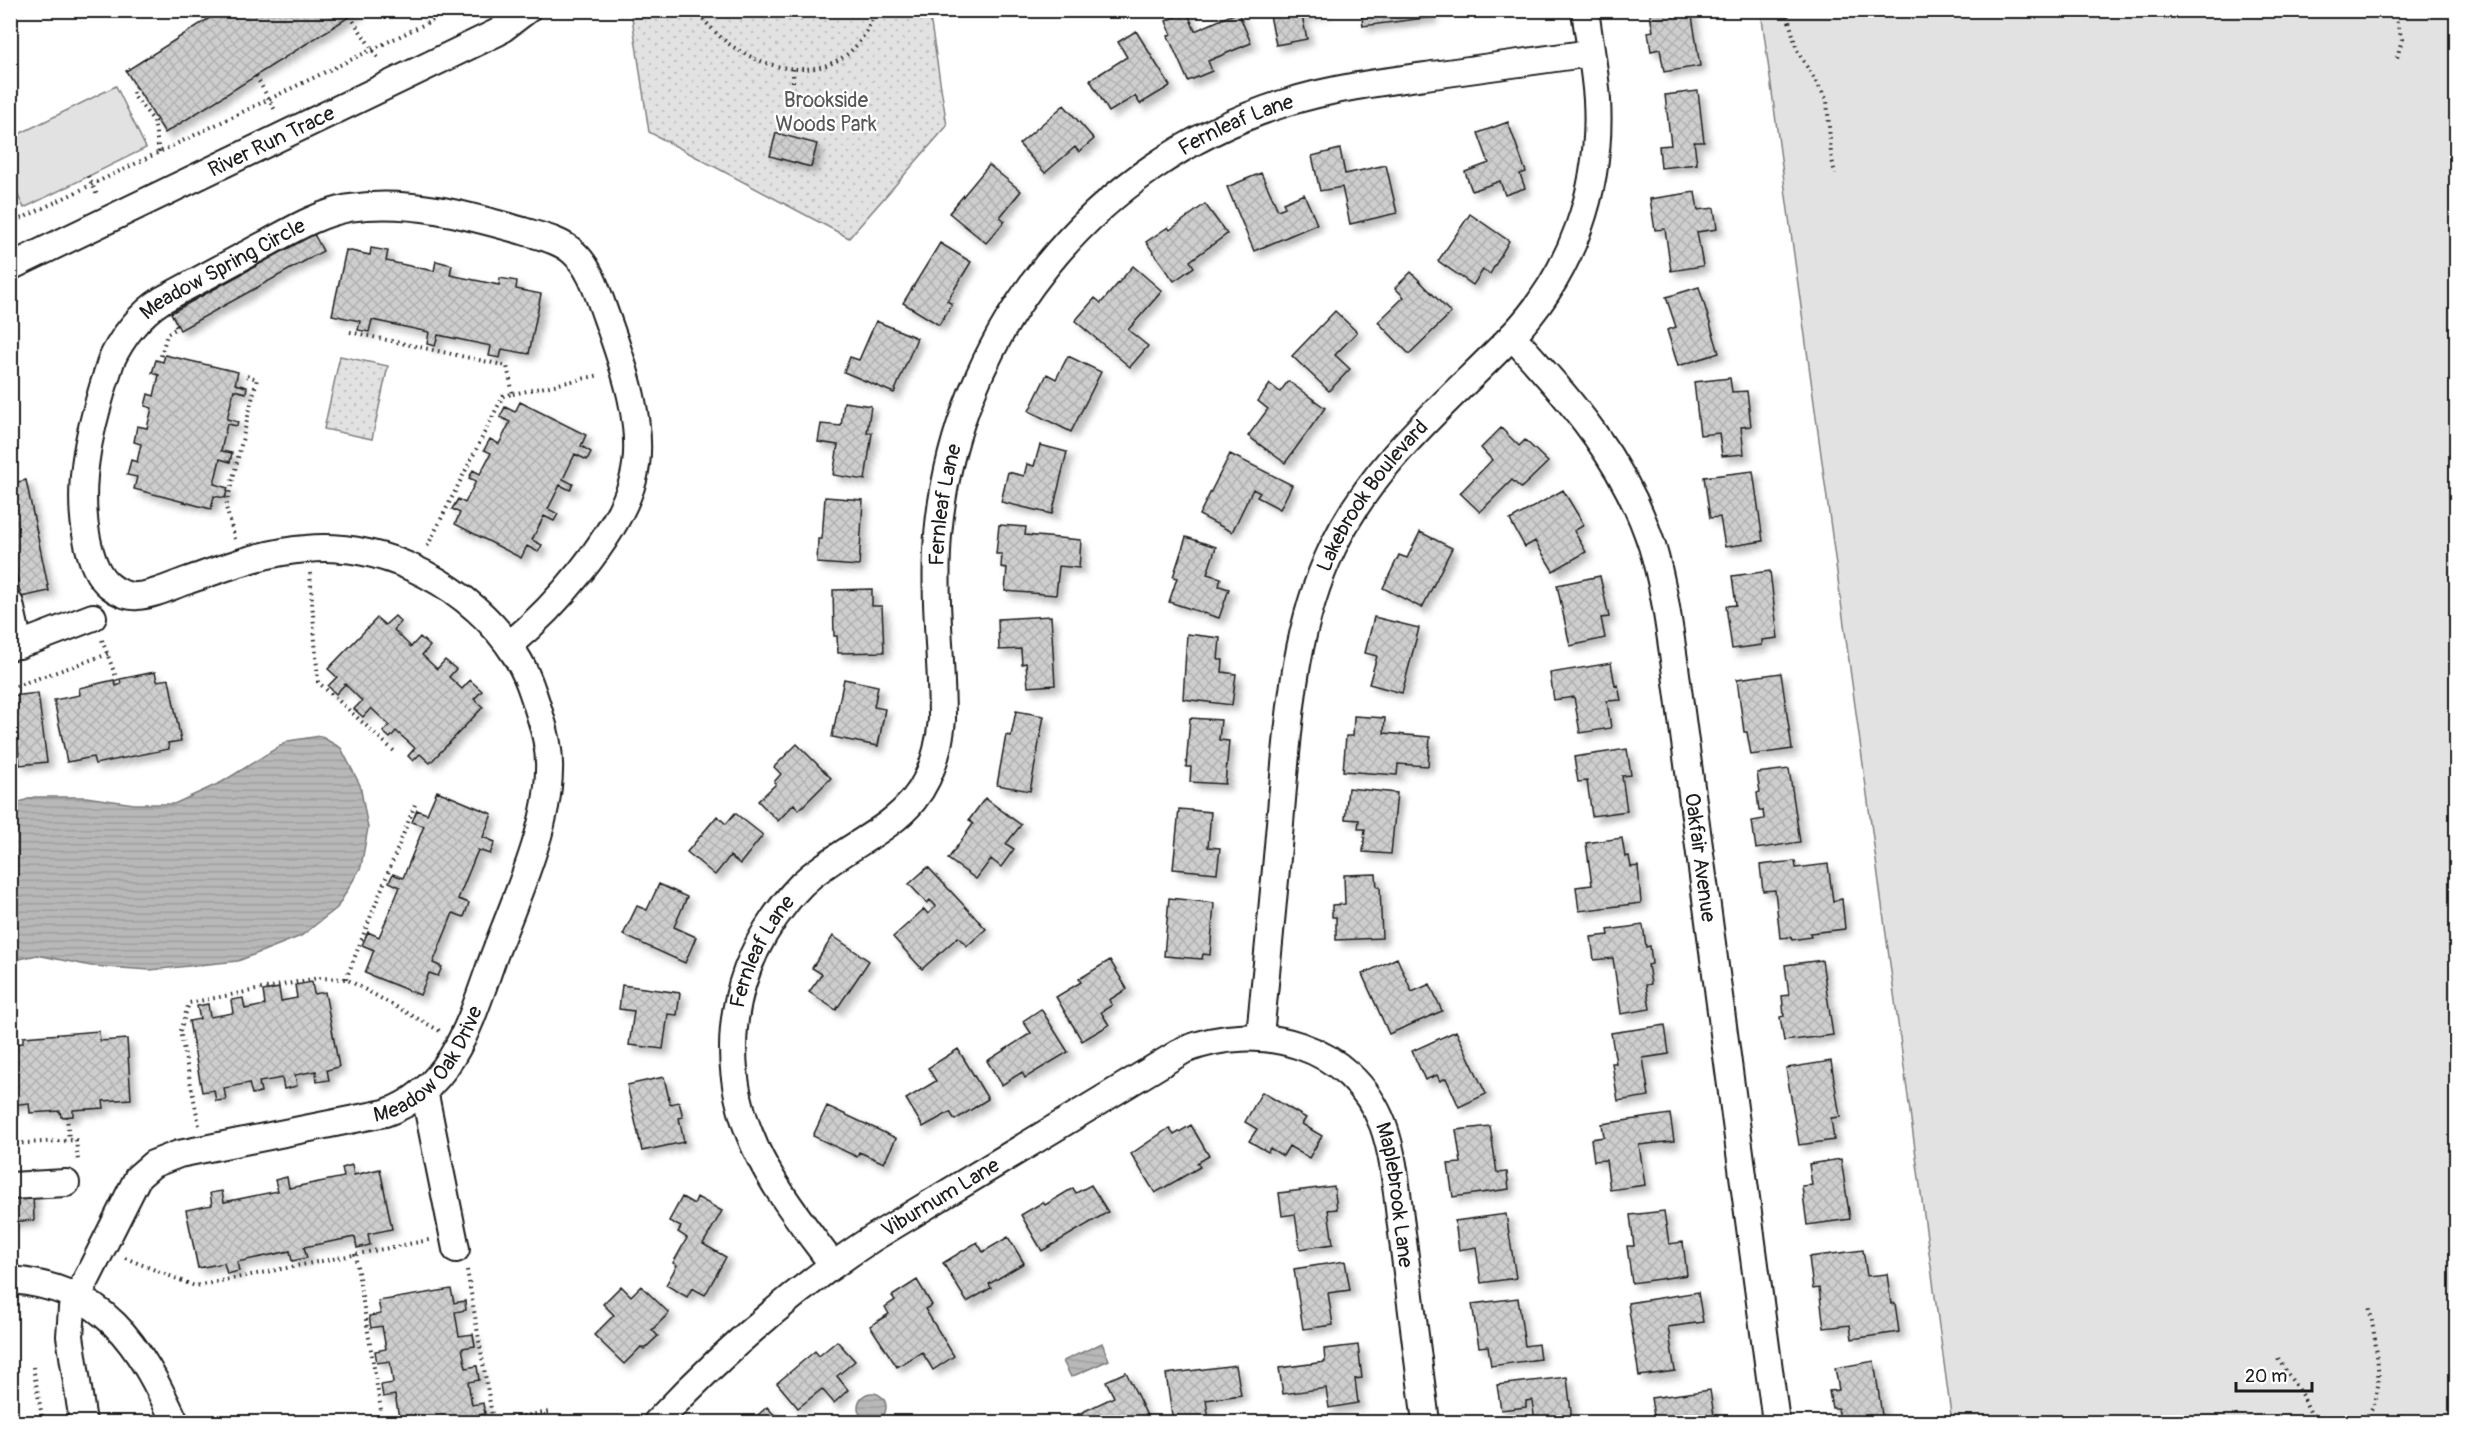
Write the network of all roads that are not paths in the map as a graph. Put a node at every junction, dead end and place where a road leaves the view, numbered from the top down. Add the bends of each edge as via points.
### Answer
1 (527, 10) edge
2 (1585, 10) edge
3 (1591, 53) junction
4 (10, 267) edge
5 (1512, 336) junction
6 (10, 604) edge
7 (93, 617) road end
8 (508, 645) junction
9 (15, 646) edge
10 (1260, 1036) junction
11 (424, 1090) junction
12 (66, 1182) road end
13 (10, 1186) edge
14 (454, 1242) road end
15 (832, 1264) junction
16 (10, 1280) edge
17 (76, 1297) junction
18 (84, 1422) edge
19 (175, 1422) edge
20 (657, 1422) edge
21 (1426, 1422) edge
22 (1776, 1422) edge

1 - 4 street, River Run Trace via 498,32
2 - 3 street, Lakebrook Boulevard
3 - 5 street, Lakebrook Boulevard via 1598,122 1588,201 1560,272
3 - 15 street, Fernleaf Lane via 1352,87 1285,103 1222,127 1168,156 1105,205 1041,272 1010,314 970,396 957,435 944,499 937,555 942,720 936,756 919,792 902,814 813,874 792,894 753,952 736,1006 734,1062 748,1130 769,1174
5 - 10 street, Lakebrook Boulevard via 1385,465 1346,524 1314,592 1301,635 1291,702
5 - 22 street, Oakfair Avenue via 1580,412 1608,451 1644,521 1660,576 1677,677
6 - 9 street
7 - 9 street
8 - 8 street, Meadow Spring Circle via 566,590 611,526 634,471 636,452 624,370 596,288 573,251 557,242 465,214 362,207 331,212 304,224 162,300 141,317 111,361 86,455 81,492 86,534 96,568 113,589 140,596 242,562 308,548 364,551 438,582 485,618
8 - 11 street, Meadow Oak Drive via 527,678 540,716 548,754 548,785 527,866 461,1042 447,1067
10 - 15 street, Viburnum Lane via 1240,1036 1184,1050
10 - 21 street, Maplebrook Lane via 1306,1048 1327,1059 1359,1085 1383,1125 1396,1192
11 - 14 street
11 - 17 street, Meadow Oak Drive via 385,1113 165,1158 142,1172 134,1183
12 - 13 street
15 - 20 street, Viburnum Lane via 731,1347
16 - 17 street via 52,1287
17 - 18 street, Meadow Oak Drive via 70,1336
17 - 19 street via 108,1317 133,1343

